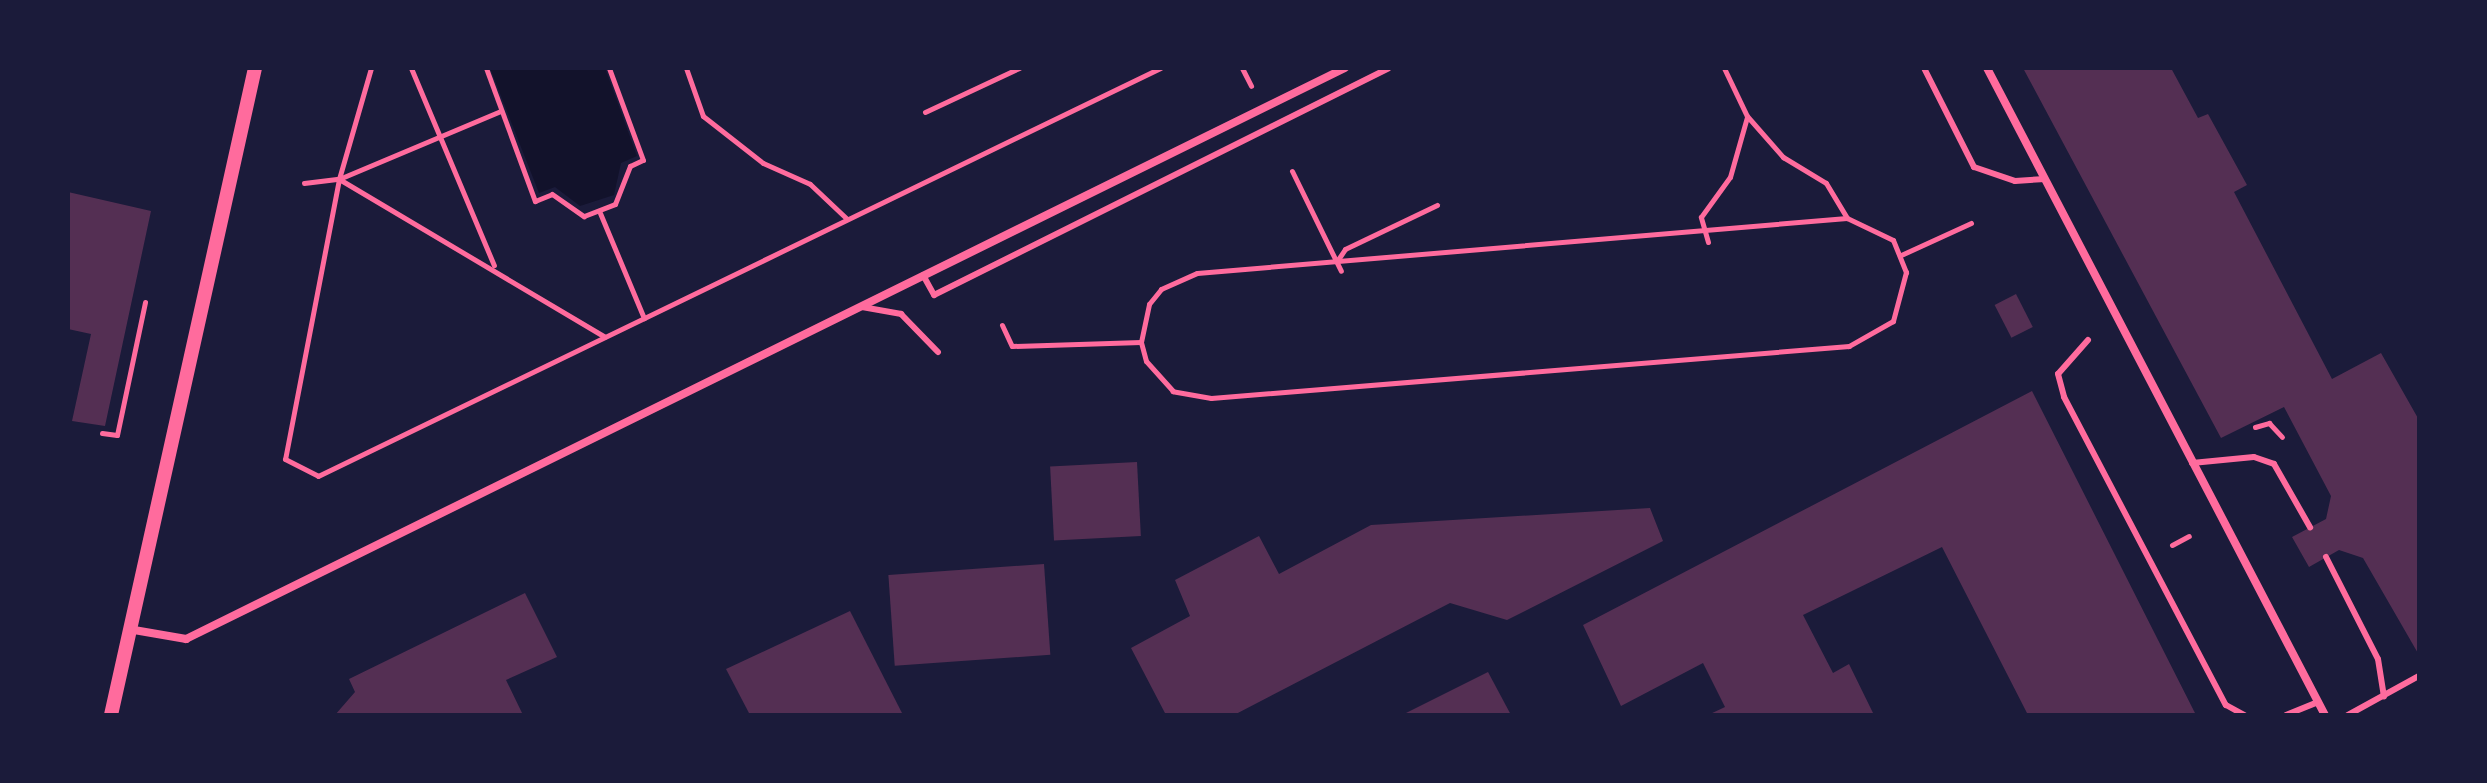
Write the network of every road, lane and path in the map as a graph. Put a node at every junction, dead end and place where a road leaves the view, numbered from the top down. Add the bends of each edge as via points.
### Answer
1 (255, 68) edge
2 (371, 68) edge
3 (411, 68) edge
4 (486, 68) edge
5 (610, 68) edge
6 (686, 68) edge
7 (1019, 68) edge
8 (1160, 68) edge
9 (1242, 68) edge
10 (1345, 68) edge
11 (1389, 68) edge
12 (1724, 68) edge
13 (1924, 68) edge
14 (1987, 68) edge
15 (1251, 87) dead end
16 (501, 111) junction
17 (925, 112) dead end
18 (1747, 116) junction
19 (440, 138) junction
20 (1292, 171) dead end
21 (339, 179) junction
22 (2045, 179) junction
23 (304, 183) dead end
24 (1437, 205) dead end
25 (600, 213) junction
26 (1847, 218) junction
27 (847, 219) junction
28 (1971, 223) dead end
29 (1701, 231) junction
30 (1708, 242) dead end
31 (1901, 255) junction
32 (1337, 262) junction
33 (494, 266) junction
34 (1341, 271) dead end
35 (923, 275) junction
36 (145, 302) dead end
37 (858, 307) junction
38 (644, 318) junction
39 (1002, 325) dead end
40 (605, 337) junction
41 (2088, 340) dead end
42 (1141, 342) junction
43 (938, 352) dead end
44 (102, 433) dead end
45 (2192, 463) junction
46 (2310, 527) dead end
47 (2326, 557) dead end
48 (134, 630) junction
49 (2419, 676) edge
50 (2384, 697) junction
51 (2318, 702) junction
52 (111, 715) edge
53 (2244, 715) edge
54 (2286, 715) edge
55 (2325, 715) edge
56 (2348, 715) edge

1 - 48 street
2 - 21 path
3 - 19 path
4 - 16 path
5 - 25 path via 643,160 630,166 623,195
6 - 27 path via 703,116 763,163 810,184
7 - 17 path
8 - 27 path
9 - 15 path
10 - 35 street
11 - 35 lane via 934,295
12 - 18 path
13 - 22 lane via 1974,167 2015,181
14 - 22 street
16 - 19 path
16 - 25 path via 535,201 552,194 569,212
18 - 26 path via 1783,157 1826,183
18 - 29 path via 1730,177 1707,204
19 - 21 path
19 - 33 path
20 - 32 path
21 - 23 path
21 - 33 path
21 - 40 path via 285,459 296,471 318,476
22 - 45 street
24 - 32 path via 1345,249
25 - 38 path
26 - 29 path
26 - 31 path via 1880,229
27 - 38 path
28 - 31 path
29 - 30 path
29 - 32 path
31 - 42 path via 1902,306 1866,342 1191,397 1157,377
32 - 34 path
32 - 42 path via 1178,278 1149,304
33 - 40 path
35 - 37 street
36 - 44 path via 117,435
37 - 43 lane via 901,314
37 - 48 street via 186,639
38 - 40 path
39 - 42 path via 1012,346
41 - 53 lane via 2058,374 2064,397 2226,705
45 - 46 lane via 2254,457 2274,464
45 - 51 street
47 - 50 lane via 2378,659
48 - 52 street
49 - 50 lane
50 - 56 lane
51 - 54 lane
51 - 55 street

